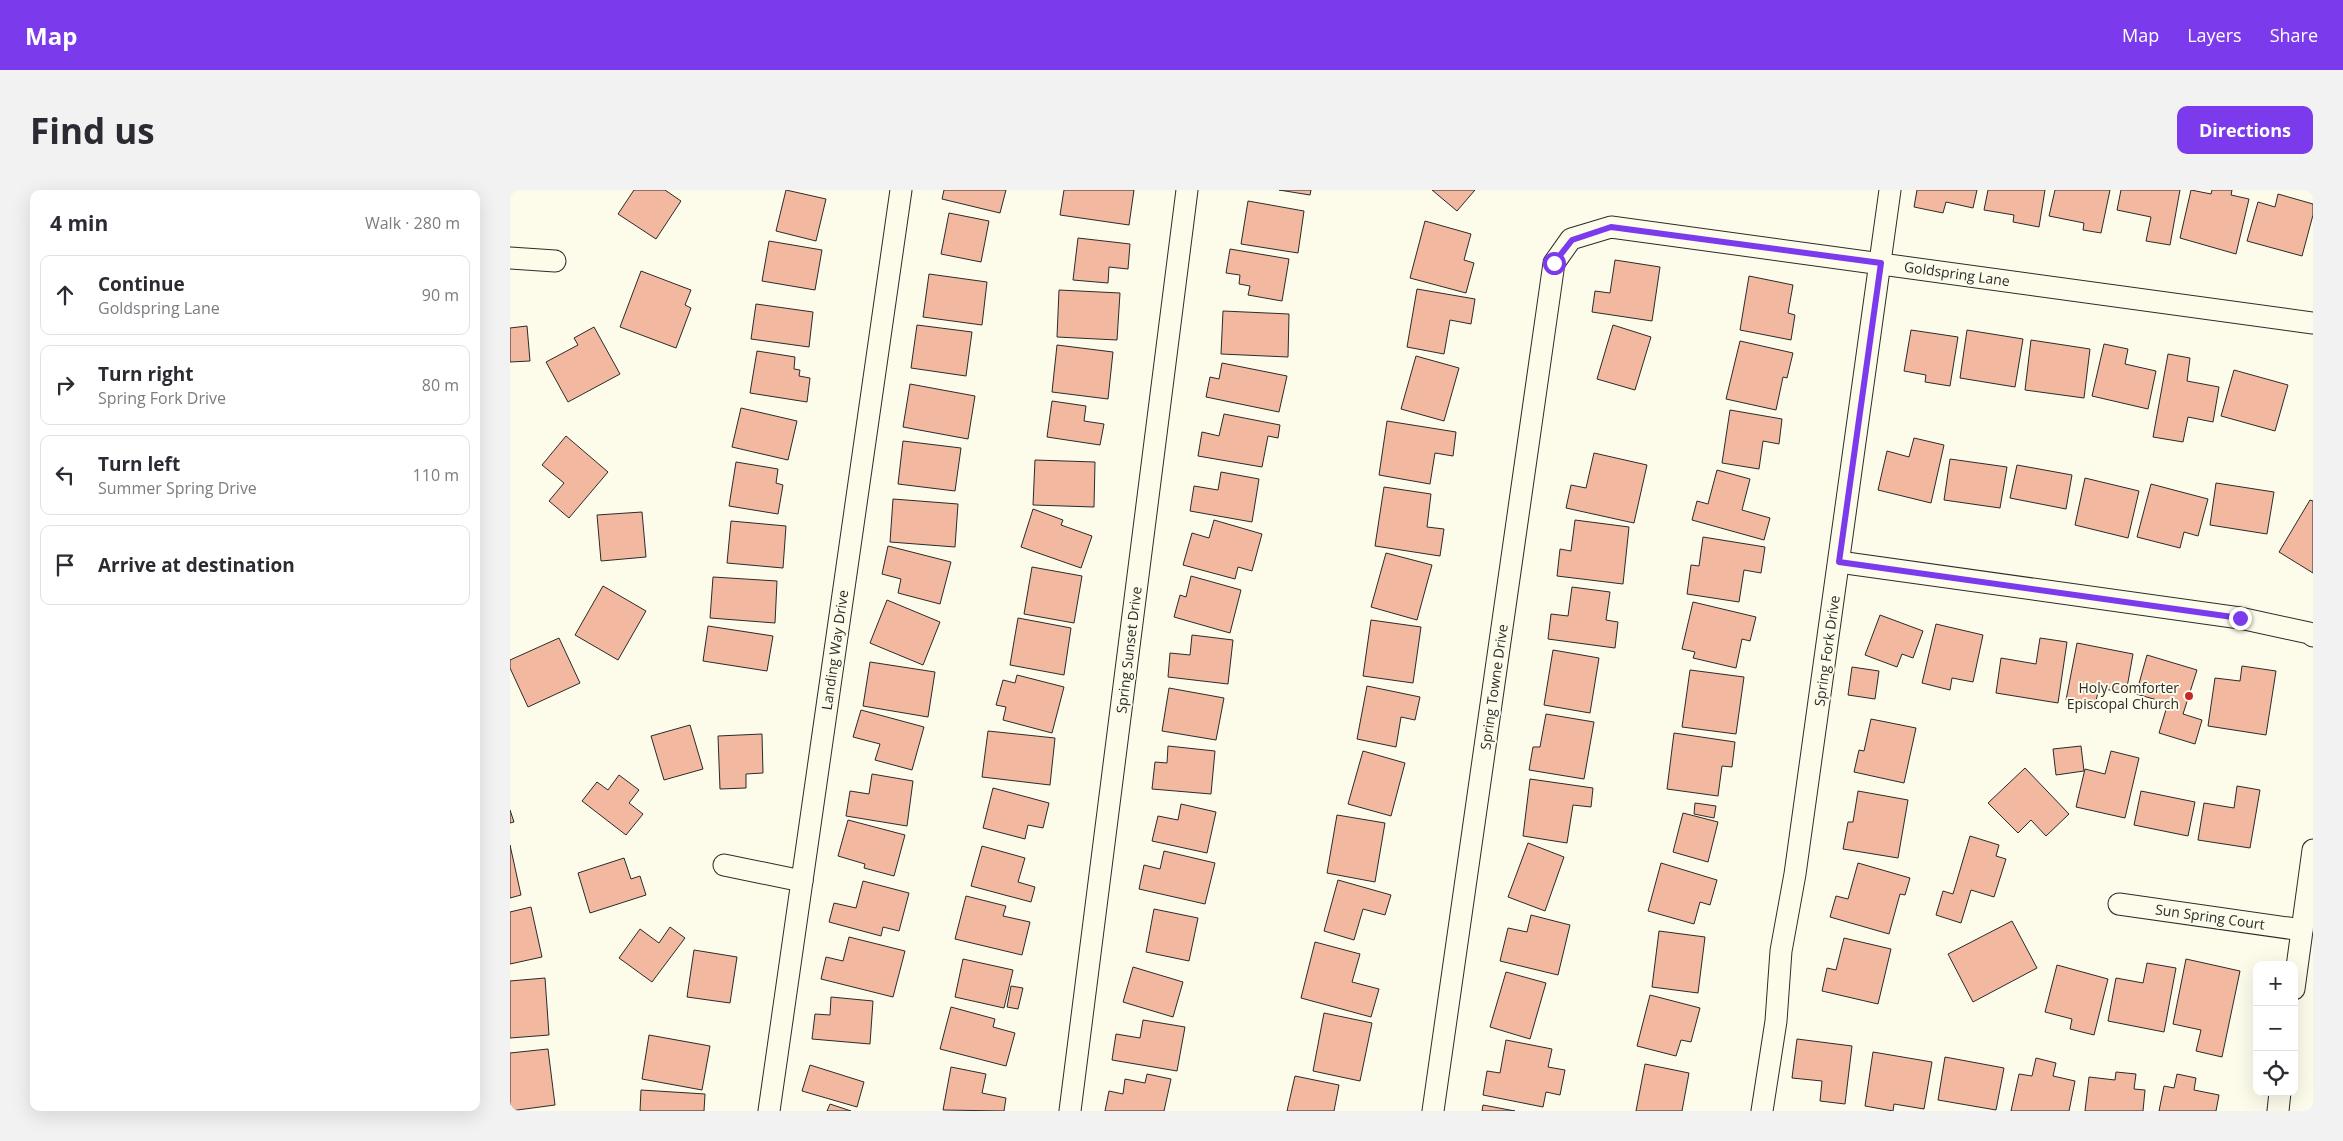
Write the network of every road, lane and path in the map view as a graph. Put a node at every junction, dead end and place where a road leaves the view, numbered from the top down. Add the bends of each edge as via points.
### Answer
1 (901, 190) edge
2 (1187, 190) edge
3 (1890, 190) edge
4 (510, 258) edge
5 (554, 261) dead end
6 (1554, 263) joint
7 (1881, 263) junction
8 (2313, 323) edge
9 (1839, 562) junction
10 (2313, 636) edge
11 (2313, 850) edge
12 (724, 865) dead end
13 (802, 881) junction
14 (2118, 904) dead end
15 (2302, 930) junction
16 (2298, 961) edge
17 (2280, 1096) edge
18 (769, 1111) edge
19 (1070, 1111) edge
20 (1433, 1111) edge
21 (1762, 1111) edge
22 (2278, 1111) edge

1 - 13 street, Landing Way Drive
2 - 19 street, Spring Sunset Drive
3 - 7 street, Spring Fork Drive
4 - 5 street
6 - 7 street, Goldspring Lane via 1572,240 1611,227
6 - 20 street, Spring Towne Drive
7 - 8 street, Goldspring Lane
7 - 9 street, Spring Fork Drive
9 - 10 street via 2240,618
9 - 21 street, Spring Fork Drive via 1781,951 1776,1021
11 - 15 street
12 - 13 street
13 - 18 street, Landing Way Drive
14 - 15 street, Sun Spring Court
15 - 16 street
17 - 22 street

